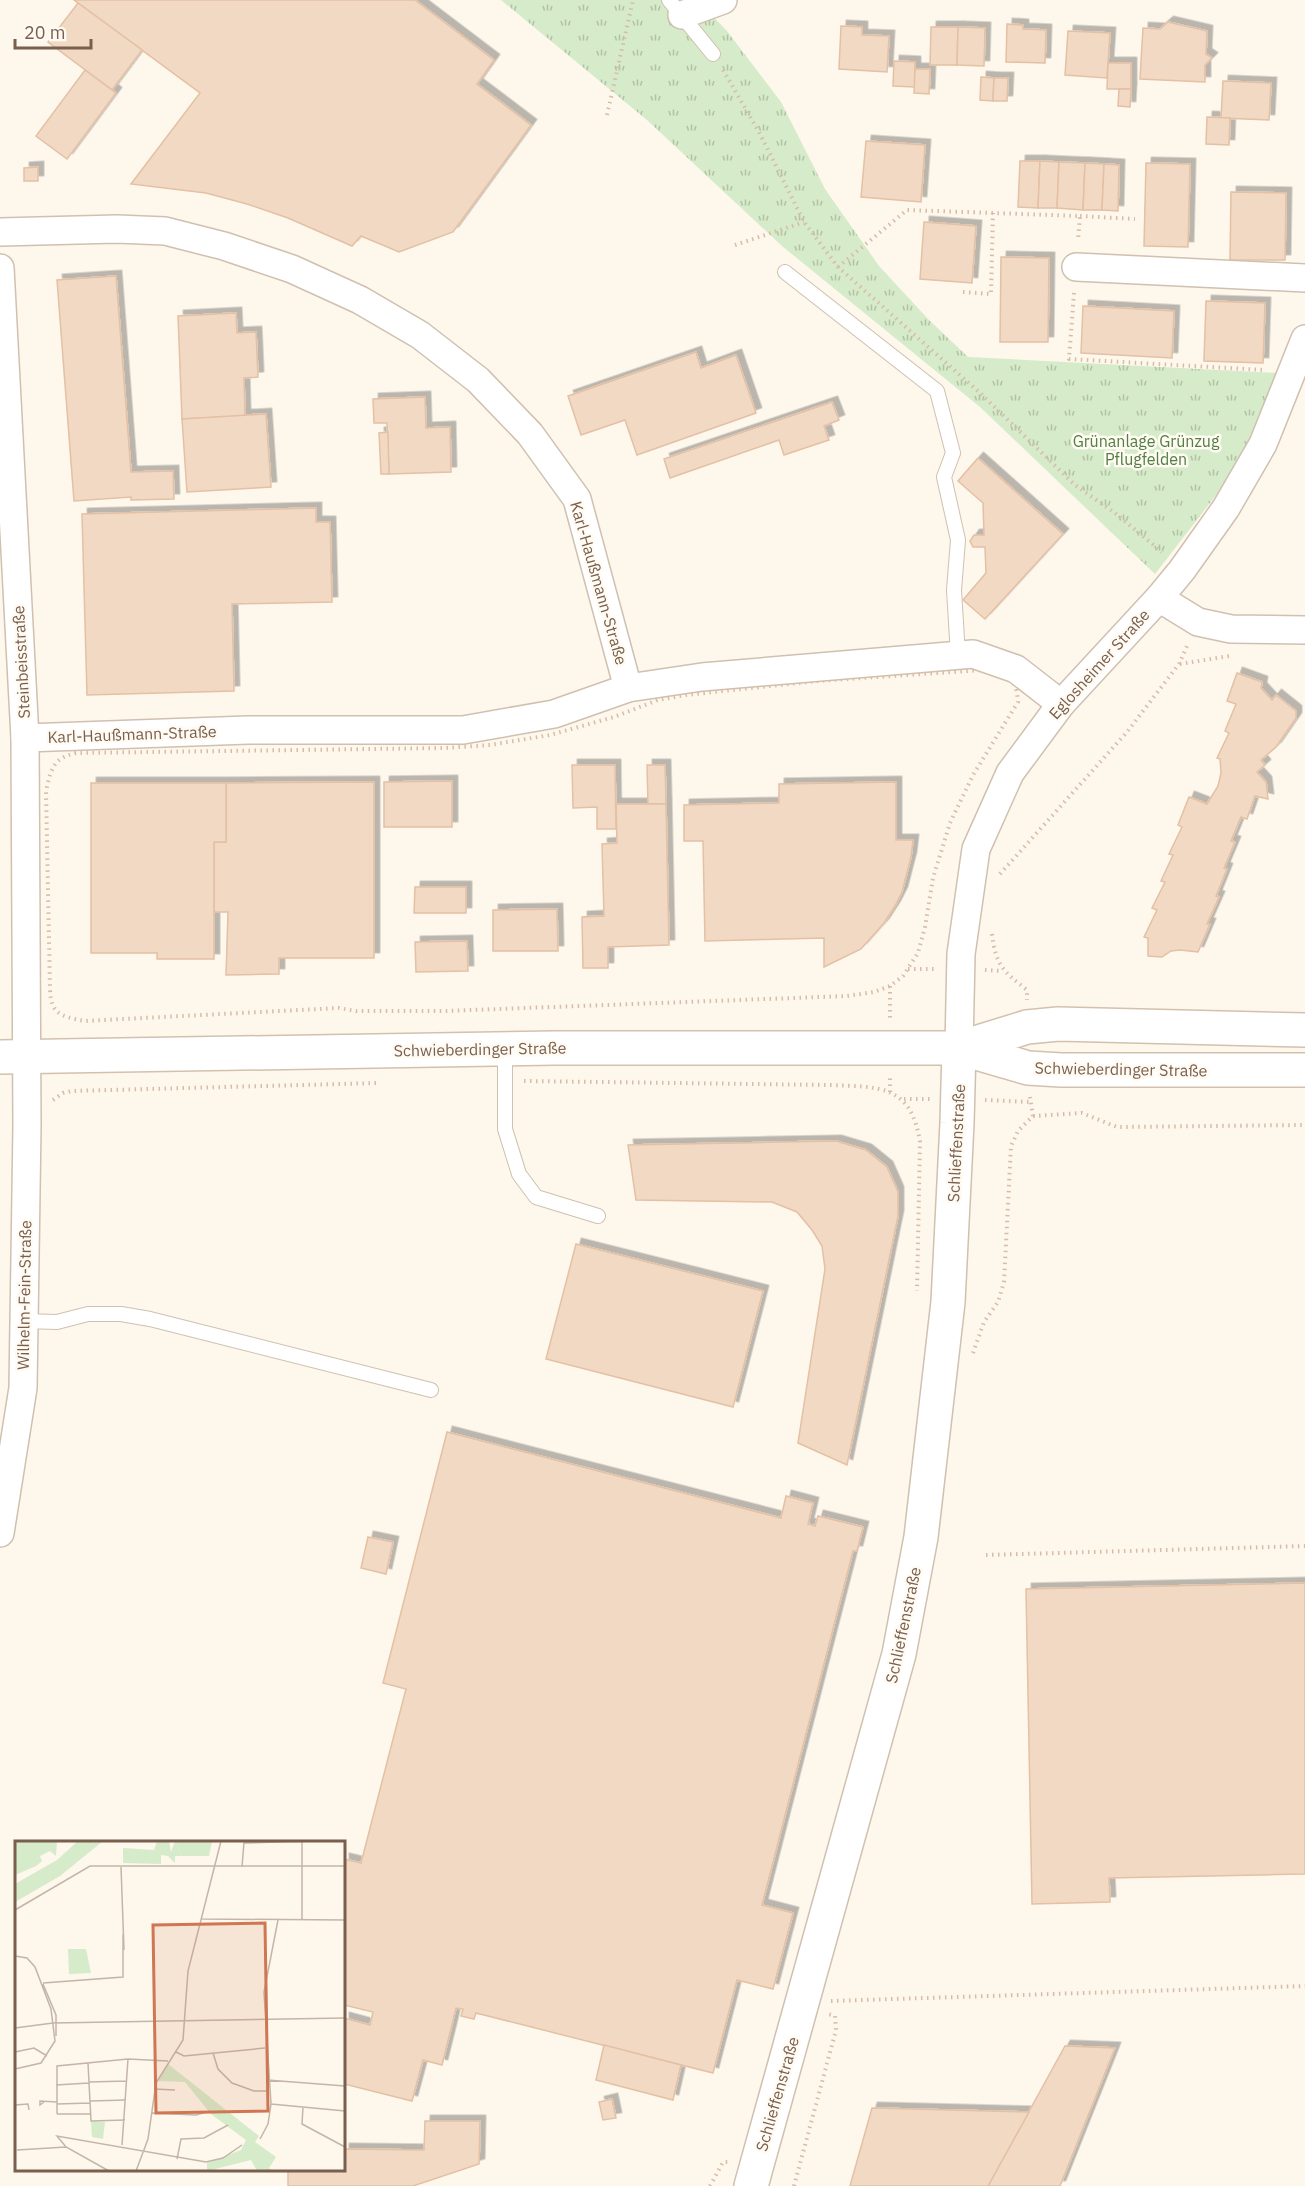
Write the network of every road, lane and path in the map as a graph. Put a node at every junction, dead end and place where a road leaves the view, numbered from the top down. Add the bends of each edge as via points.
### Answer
1 (633, 0) edge
2 (723, 0) edge
3 (676, 8) edge
4 (713, 54) joint
5 (607, 115) dead end
6 (993, 213) dead end
7 (1080, 216) dead end
8 (1135, 219) dead end
9 (804, 222) junction
10 (0, 232) edge
11 (735, 245) dead end
12 (1076, 267) dead end
13 (0, 268) edge
14 (785, 272) dead end
15 (1305, 278) edge
16 (963, 292) dead end
17 (1305, 339) edge
18 (2, 366) edge
19 (1182, 570) junction
20 (1159, 598) junction
21 (1198, 622) junction
22 (1305, 630) edge
23 (958, 655) junction
24 (628, 688) junction
25 (1061, 704) junction
26 (25, 738) junction
27 (998, 882) dead end
28 (992, 926) dead end
29 (890, 986) joint
30 (1027, 1027) junction
31 (1295, 1030) edge
32 (959, 1048) junction
33 (13, 1057) edge
34 (505, 1065) junction
35 (1028, 1068) junction
36 (1295, 1070) edge
37 (381, 1083) dead end
38 (27, 1100) junction
39 (1034, 1116) junction
40 (1305, 1125) edge
41 (598, 1215) dead end
42 (917, 1293) dead end
43 (24, 1321) junction
44 (978, 1340) dead end
45 (431, 1390) dead end
46 (0, 1533) edge
47 (1305, 1546) edge
48 (986, 1555) dead end
49 (1305, 1986) edge
50 (815, 2004) junction
51 (751, 2186) edge
52 (794, 2186) edge

1 - 5 path
2 - 3 street
3 - 4 lane
4 - 9 path via 759,132
6 - 16 path via 991,294
7 - 8 path
9 - 11 path
9 - 19 path via 838,267 979,392 1075,485
10 - 24 street, Karl-Haußmann-Straße via 165,231 292,269 360,300 420,335 478,380 530,434 577,499
12 - 15 street
13 - 18 street, Steinbeisstraße
14 - 23 lane via 937,391 953,453 944,477 957,540 954,590
17 - 19 street, Eglosheimer Straße via 1263,444 1226,508
18 - 26 street, Steinbeisstraße
19 - 20 street, Eglosheimer Straße
20 - 21 street
20 - 25 street, Eglosheimer Straße
21 - 22 street via 1231,629
21 - 27 path via 1179,664 1127,732 1000,873
23 - 24 street, Karl-Haußmann-Straße via 702,677
23 - 25 street, Karl-Haußmann-Straße via 973,654 1016,669
24 - 26 street, Karl-Haußmann-Straße via 554,714 463,730 248,730
25 - 32 street, Eglosheimer Straße via 1010,773 976,849 962,944
26 - 33 street, Steinbeisstraße
28 - 30 path via 994,947 1003,971 1027,990
29 - 29 path via 847,996 658,1004 434,1011 339,1008 84,1020 62,1016 50,998 45,809 51,768 66,755 76,753 490,745 550,735 658,700 686,695 875,676 983,670 1005,673 1015,684 1015,711 989,746 950,823 933,878 918,952 903,976
30 - 31 main road, Schwieberdinger Straße via 1058,1024
30 - 32 main road, Schwieberdinger Straße
31 - 36 main road, Schwieberdinger Straße
32 - 34 main road, Schwieberdinger Straße
32 - 35 main road, Schwieberdinger Straße
32 - 50 main road, Schlieffenstraße via 948,1302 921,1537 899,1653
33 - 34 main road, Schwieberdinger Straße
33 - 38 street, Wilhelm-Fein-Straße
34 - 41 lane via 505,1129 519,1174 536,1197
34 - 42 path via 869,1087 903,1099 911,1111 920,1142
35 - 36 main road, Schwieberdinger Straße
35 - 39 path
37 - 38 path via 72,1091 53,1100
38 - 43 street, Wilhelm-Fein-Straße
39 - 40 path via 1082,1113 1117,1128
39 - 44 path via 1018,1131 1011,1146 1004,1282
43 - 45 lane via 57,1322 88,1314 121,1314
43 - 46 street, Wilhelm-Fein-Straße via 23,1389
47 - 48 path
49 - 50 path
50 - 51 main road, Schlieffenstraße
50 - 52 path via 835,2016 836,2030

